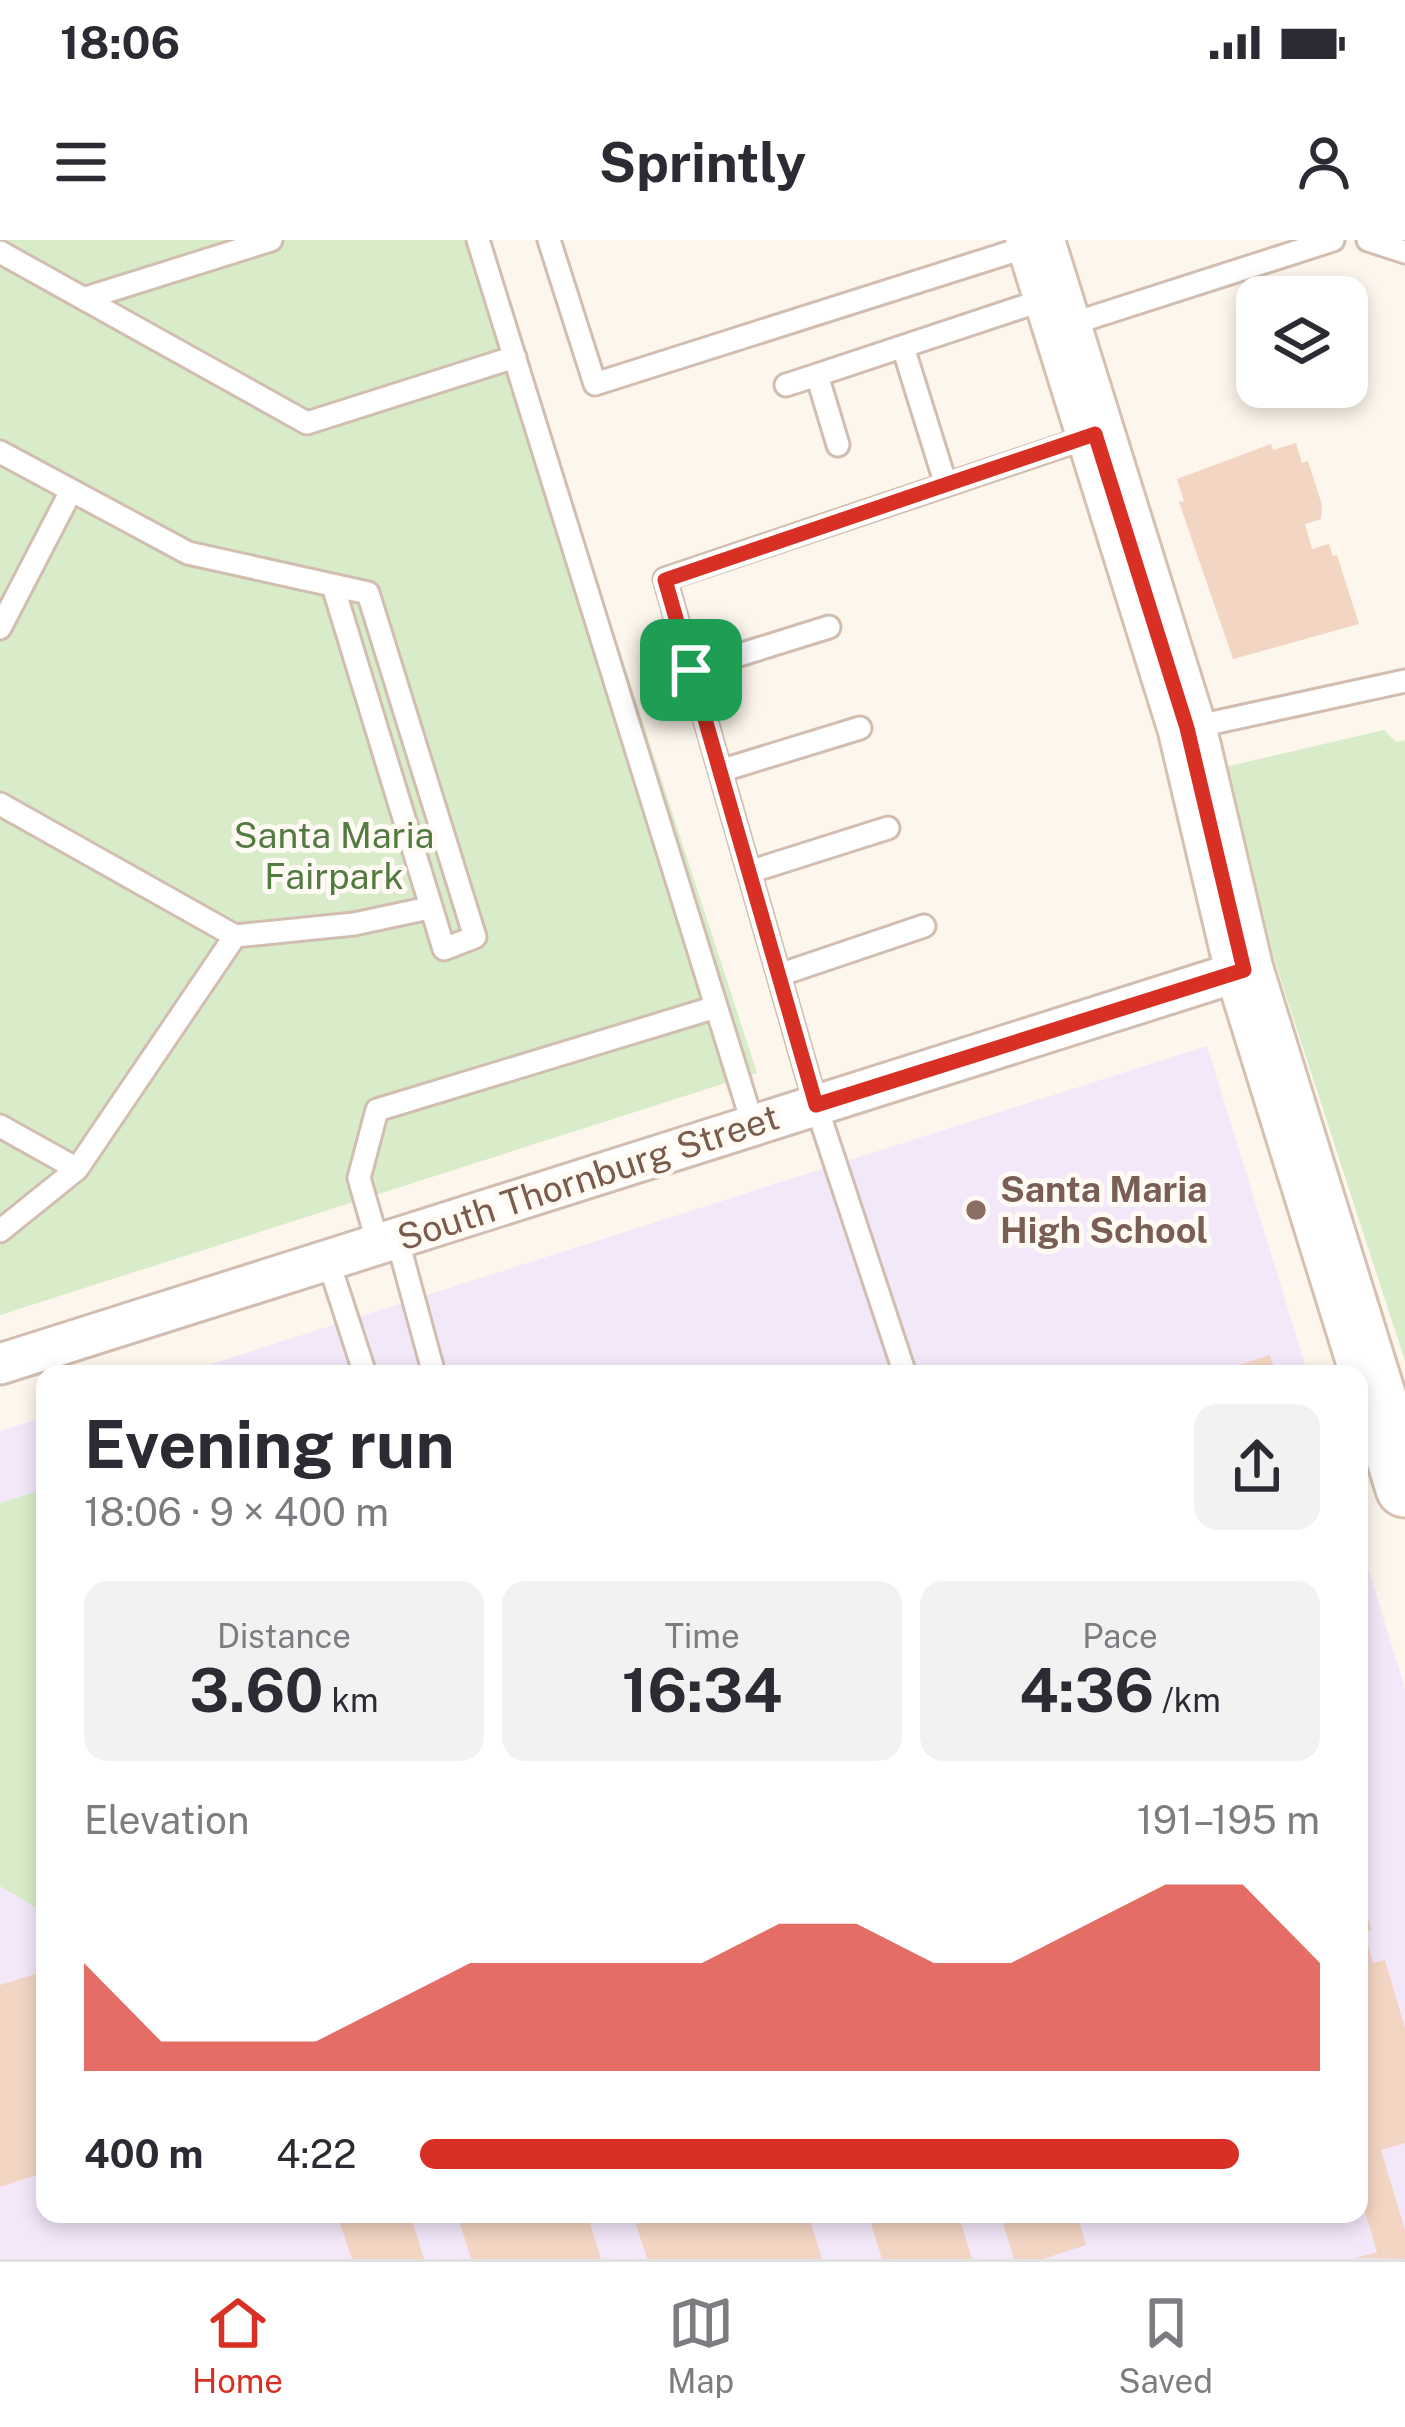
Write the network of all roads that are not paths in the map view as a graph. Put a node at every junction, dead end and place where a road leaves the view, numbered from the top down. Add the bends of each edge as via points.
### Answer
1 (271, 240) edge
2 (478, 240) edge
3 (549, 240) edge
4 (1333, 240) edge
5 (1367, 240) edge
6 (1036, 242) edge
7 (0, 252) edge
8 (1405, 252) edge
9 (86, 298) junction
10 (1058, 312) junction
11 (903, 347) junction
12 (515, 357) junction
13 (817, 376) junction
14 (786, 386) dead end
15 (1095, 434) junction
16 (838, 445) dead end
17 (1, 456) edge
18 (946, 485) junction
19 (71, 491) junction
20 (333, 586) junction
21 (829, 627) dead end
22 (0, 628) edge
23 (691, 670) junction
24 (1405, 681) edge
25 (860, 728) dead end
26 (1187, 728) junction
27 (721, 771) junction
28 (4, 814) edge
29 (888, 828) dead end
30 (749, 872) junction
31 (430, 908) junction
32 (924, 926) dead end
33 (235, 936) junction
34 (1244, 970) junction
35 (779, 975) junction
36 (716, 1007) junction
37 (816, 1105) junction
38 (753, 1125) junction
39 (0, 1126) edge
40 (76, 1168) junction
41 (0, 1231) edge
42 (387, 1241) junction
43 (328, 1260) junction
44 (0, 1364) edge
45 (362, 1365) edge
46 (427, 1365) edge
47 (901, 1365) edge
48 (1402, 1471) edge

1 - 9 lane
2 - 12 lane
3 - 6 lane via 595,384
4 - 10 lane
5 - 8 lane
6 - 10 street
7 - 9 lane
9 - 12 lane via 308,423
10 - 11 lane
10 - 15 street
11 - 13 lane
11 - 18 lane
12 - 36 lane
13 - 14 lane
13 - 16 lane
15 - 18 lane
15 - 26 street
17 - 19 lane
18 - 23 lane via 665,580
19 - 20 lane via 188,554
19 - 22 lane
20 - 31 lane
20 - 31 lane via 368,593 475,937 444,950
21 - 23 lane
23 - 27 lane
24 - 26 lane
25 - 27 lane
26 - 34 street
27 - 30 lane
28 - 33 lane
29 - 30 lane
30 - 35 lane
31 - 33 lane
32 - 35 lane
33 - 40 lane
34 - 37 street, South Thornburg Street
34 - 48 street
35 - 37 lane
36 - 38 lane
36 - 42 lane via 377,1110 359,1178
37 - 38 street, South Thornburg Street
37 - 47 lane
38 - 42 street, South Thornburg Street
39 - 40 lane
40 - 41 lane
42 - 43 street, South Thornburg Street
42 - 46 lane via 422,1316
43 - 44 street, South Thornburg Street
43 - 45 lane

